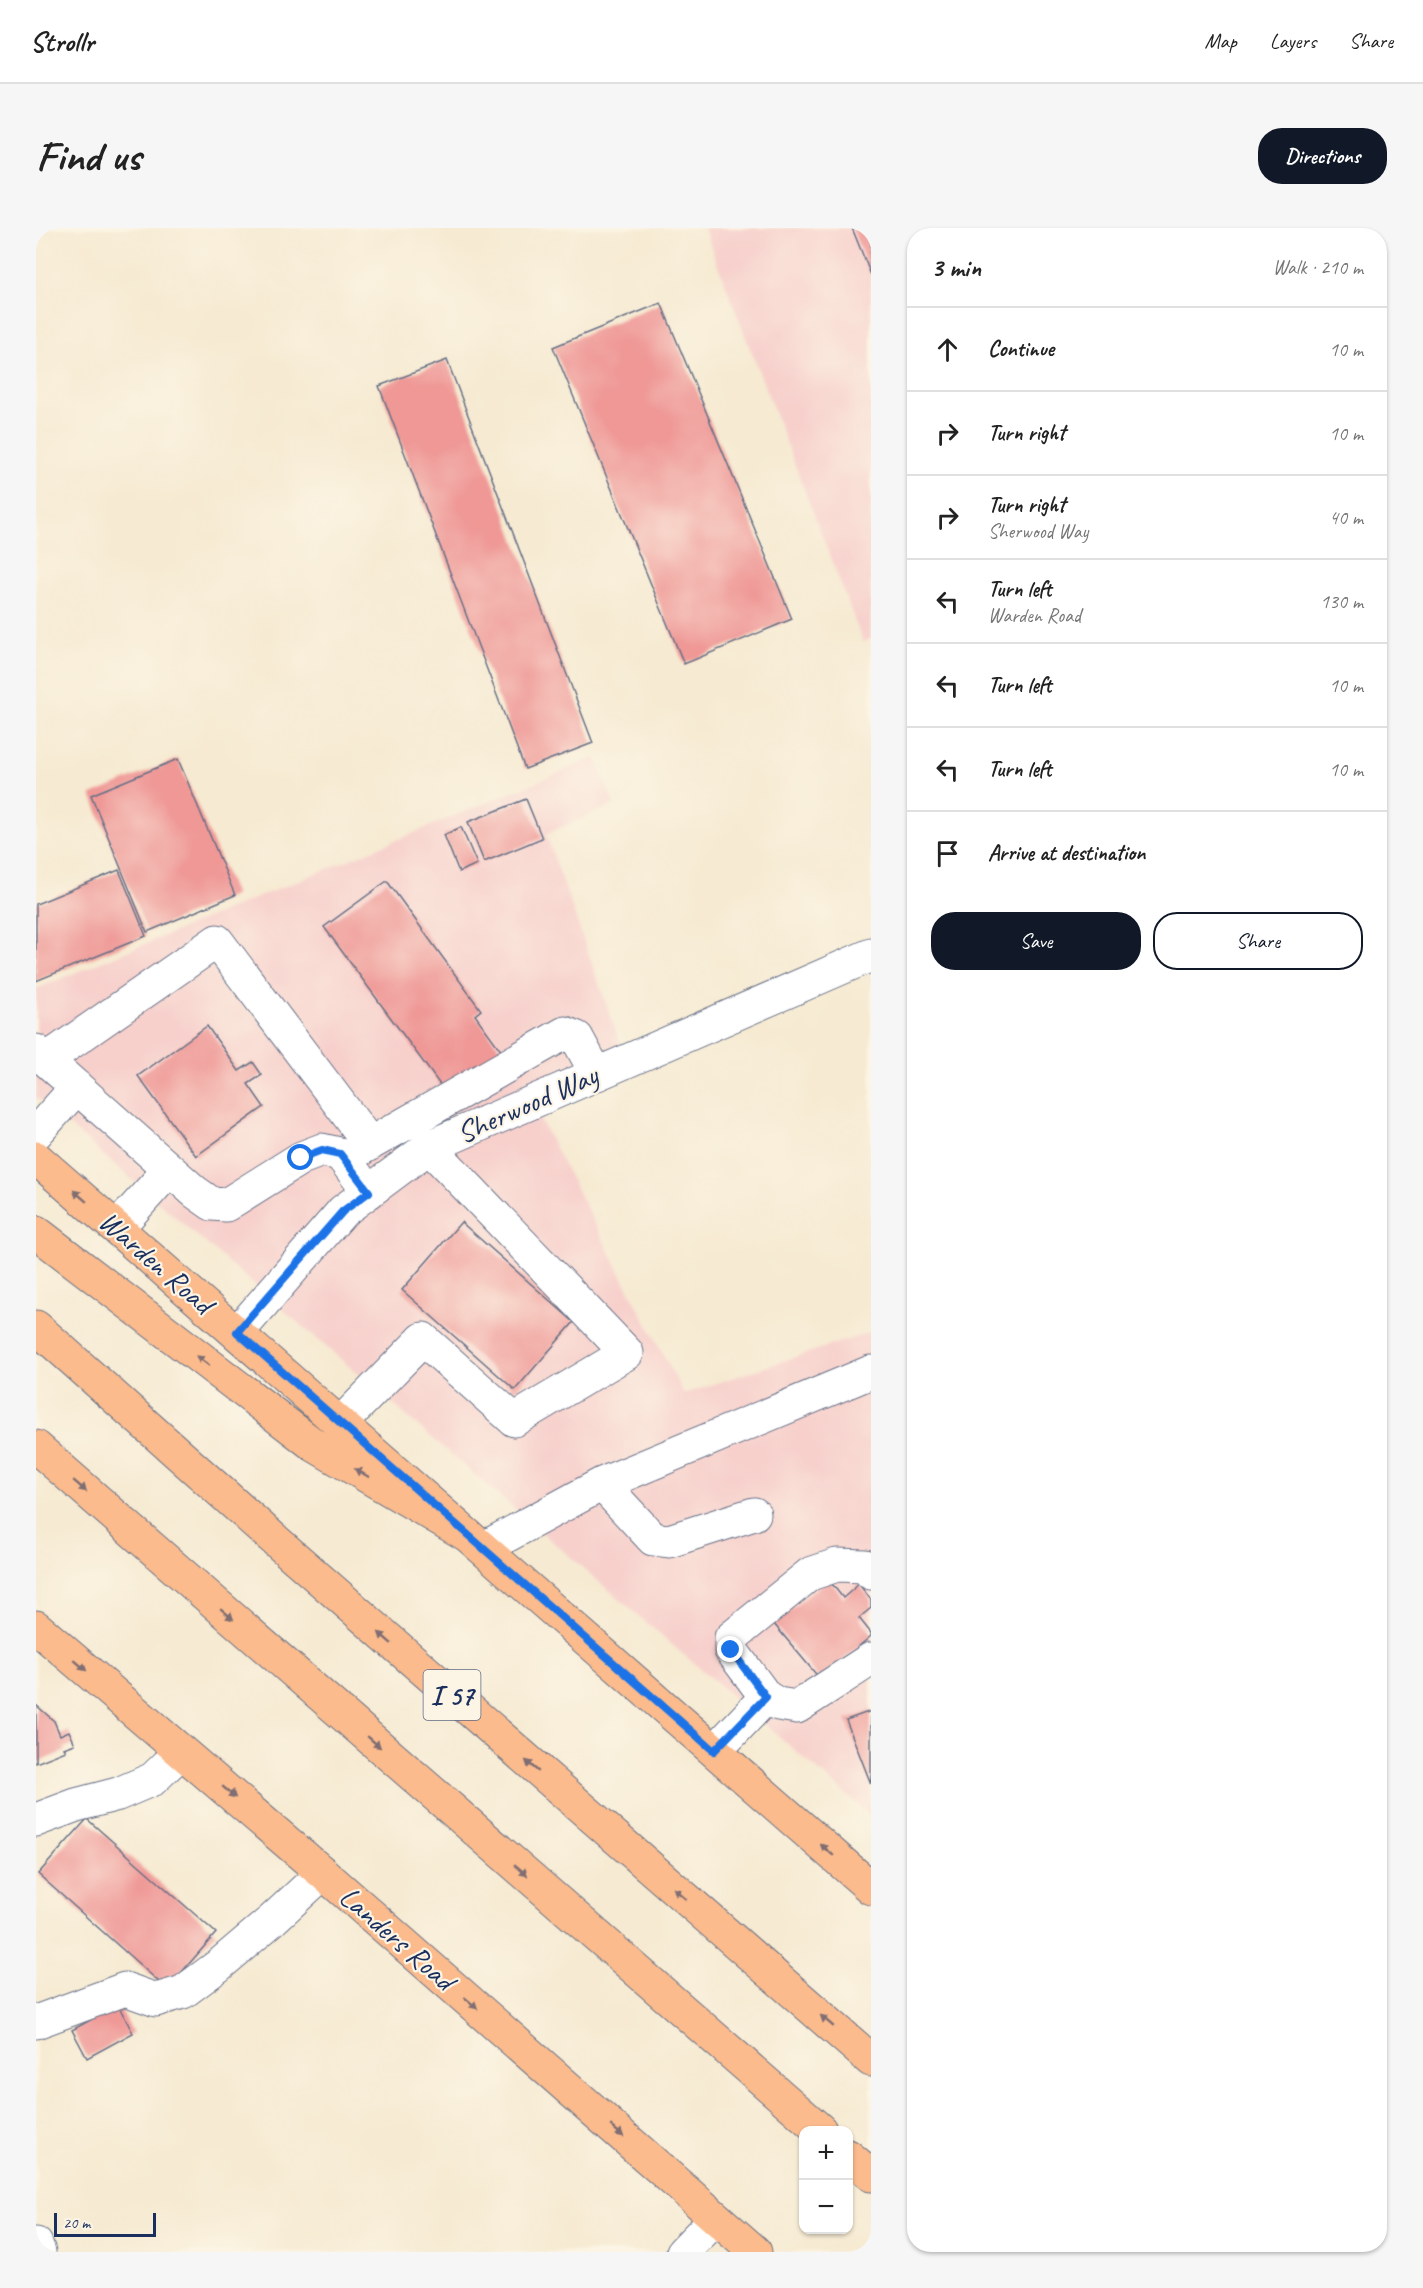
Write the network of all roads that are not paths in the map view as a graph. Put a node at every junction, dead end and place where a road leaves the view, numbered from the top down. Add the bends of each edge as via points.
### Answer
1 (871, 955) edge
2 (41, 1055) edge
3 (596, 1073) junction
4 (77, 1087) junction
5 (36, 1133) edge
6 (429, 1147) junction
7 (357, 1151) junction
8 (36, 1158) edge
9 (169, 1170) junction
10 (369, 1192) junction
11 (117, 1228) junction
12 (36, 1232) edge
13 (36, 1327) edge
14 (237, 1332) junction
15 (871, 1372) edge
16 (340, 1423) junction
17 (36, 1447) edge
18 (602, 1484) junction
19 (754, 1514) dead end
20 (475, 1541) junction
21 (871, 1573) edge
22 (36, 1628) edge
23 (871, 1659) edge
24 (766, 1697) junction
25 (714, 1751) junction
26 (181, 1752) junction
27 (36, 1820) edge
28 (323, 1873) junction
29 (871, 1888) edge
30 (36, 2022) edge
31 (871, 2060) edge
32 (815, 2126) edge
33 (853, 2159) edge
34 (871, 2175) edge
35 (716, 2217) junction
36 (36, 2244) edge
37 (39, 2252) edge
38 (683, 2252) edge
39 (755, 2252) edge

1 - 3 street, Sherwood Way
2 - 4 street
2 - 7 street via 217,941
3 - 6 street, Sherwood Way
3 - 7 street via 577,1038 565,1033
4 - 5 street
4 - 9 street
6 - 10 street, Sherwood Way
6 - 16 street via 627,1353 514,1420 423,1339
7 - 9 street via 340,1154 322,1150 301,1158 226,1205 212,1204
7 - 10 street
11 -> 8 main road, Warden Road
9 - 11 street
10 - 14 street, Sherwood Way via 343,1211
11 - 14 main road, Warden Road
20 -> 12 main road via 314,1445
31 -> 13 main road, I 57 via 292,1556
14 - 16 main road, Warden Road
15 - 18 street
16 - 20 main road, Warden Road
17 -> 32 main road
18 - 19 street via 653,1539 669,1541
18 - 20 street
20 - 25 main road, Warden Road
21 - 24 street via 865,1566 837,1565 810,1574 731,1638 731,1650
22 -> 26 main road, Landers Road
23 - 24 street via 797,1707
24 - 25 street
29 -> 25 main road, Warden Road
26 - 27 street via 153,1779
26 -> 28 main road, Landers Road
28 - 30 street via 183,1992 156,2000 125,1989
28 -> 35 main road, Landers Road
33 - 34 main road
35 - 38 street
35 - 39 main road, Landers Road
36 - 37 street

